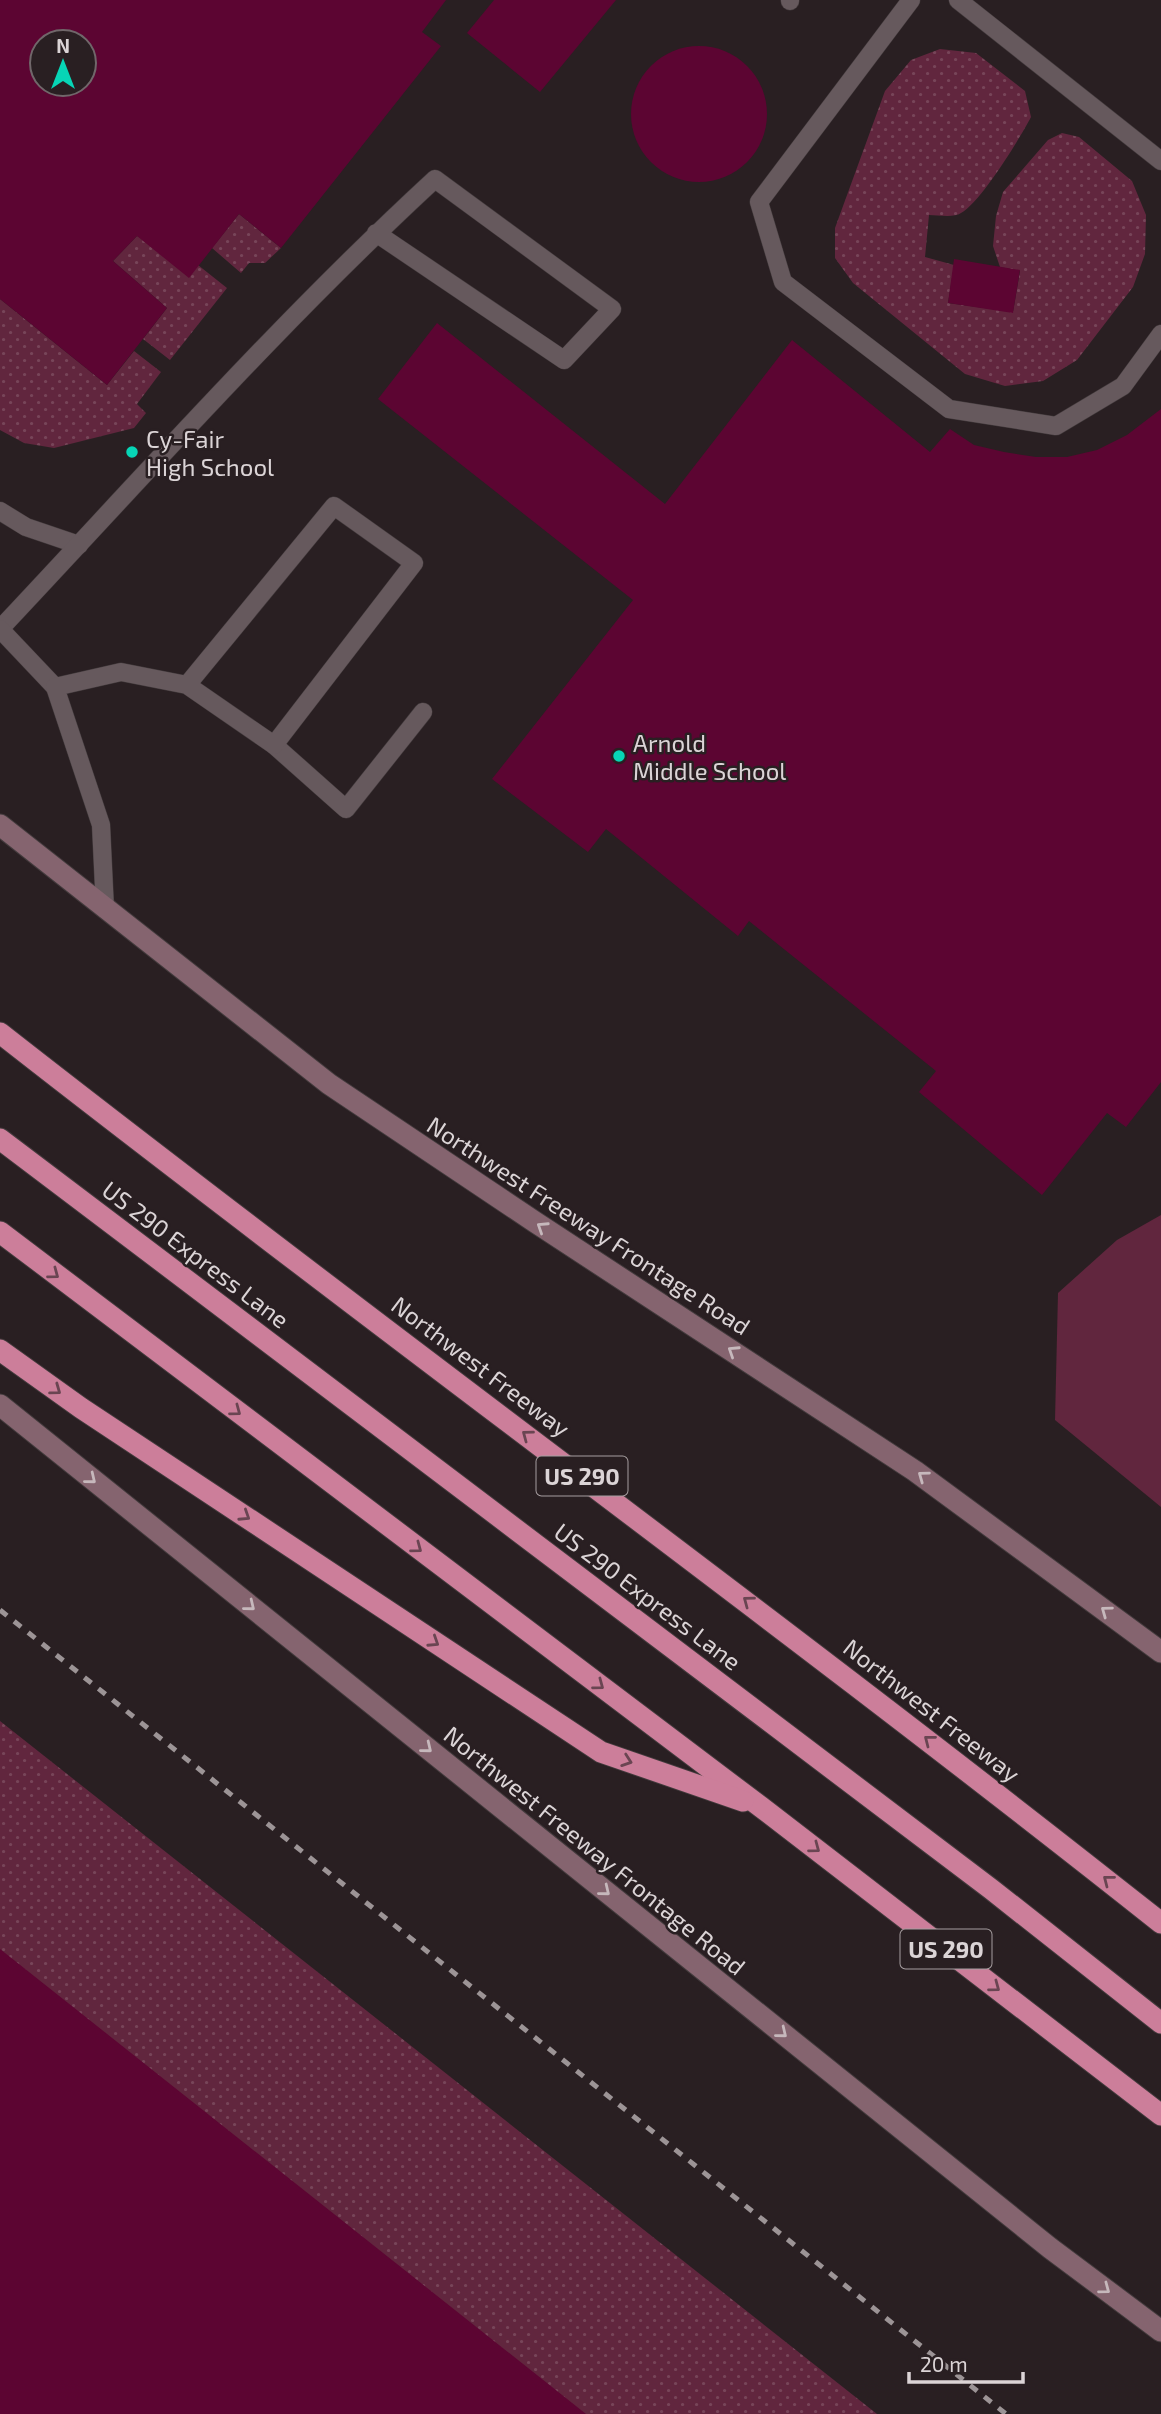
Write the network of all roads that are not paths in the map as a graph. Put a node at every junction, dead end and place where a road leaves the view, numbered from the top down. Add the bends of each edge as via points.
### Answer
1 (911, 0) edge
2 (958, 0) edge
3 (1161, 161) edge
4 (376, 233) junction
5 (1161, 334) edge
6 (0, 511) edge
7 (79, 545) junction
8 (0, 629) edge
9 (187, 685) junction
10 (55, 687) junction
11 (423, 712) dead end
12 (274, 745) junction
13 (0, 825) edge
14 (105, 909) junction
15 (0, 1033) edge
16 (0, 1139) edge
17 (0, 1232) edge
18 (0, 1350) edge
19 (0, 1405) edge
20 (1161, 1652) edge
21 (761, 1807) junction
22 (1161, 1923) edge
23 (1161, 2023) edge
24 (1161, 2115) edge
25 (1161, 2331) edge

1 - 5 lane via 759,202 783,282 949,409 1056,426 1123,386
2 - 3 lane
4 - 4 lane via 435,179 612,309 564,360
4 - 7 lane
6 - 7 lane via 26,527
7 - 8 lane
8 - 10 lane
9 - 10 lane via 121,672
9 - 12 lane
9 - 12 lane via 334,506 414,563
10 - 14 lane via 101,825
11 - 12 lane via 346,809
13 - 14 main road, Northwest Freeway Frontage Road
20 -> 14 main road, Northwest Freeway Frontage Road via 915,1471 329,1084
22 -> 15 highway, Northwest Freeway / US 290 via 819,1656
16 - 23 highway, US 290 Express Lane via 969,1872
17 -> 21 highway, US 290
18 -> 21 highway via 601,1752
19 -> 25 main road, Northwest Freeway Frontage Road via 1039,2240
21 -> 24 highway, US 290

